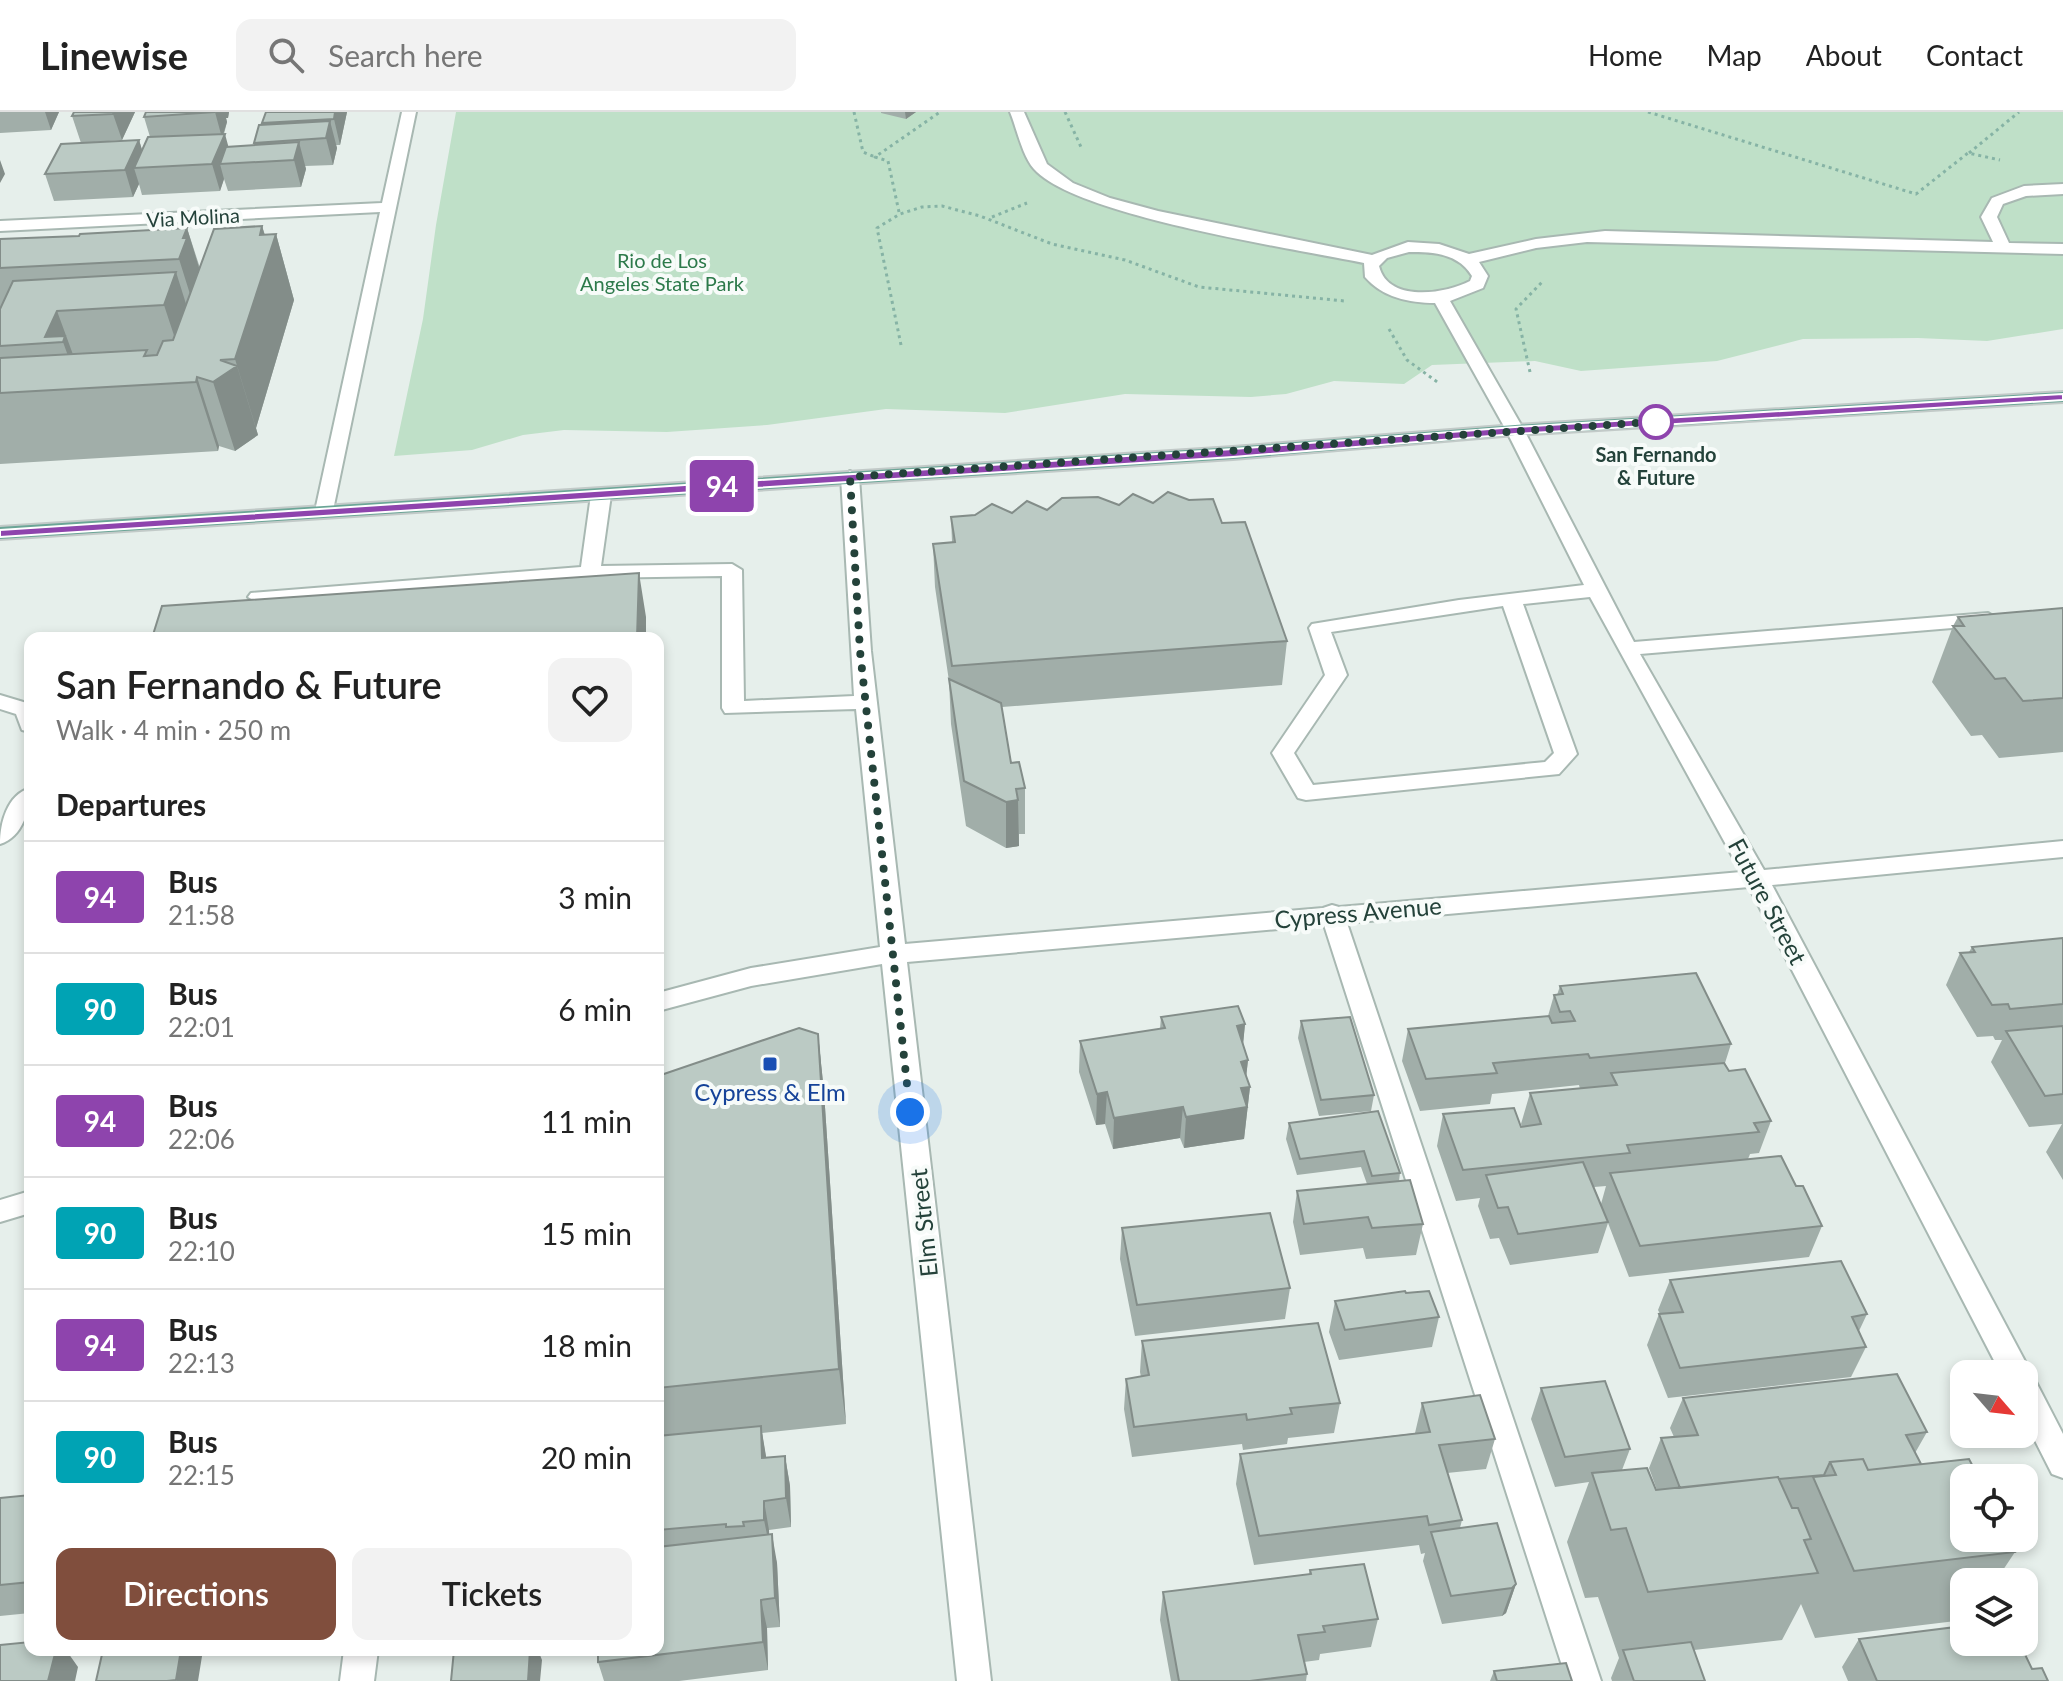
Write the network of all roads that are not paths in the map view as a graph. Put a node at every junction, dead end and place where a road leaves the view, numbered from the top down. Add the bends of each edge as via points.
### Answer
1 (409, 112) edge
2 (1017, 112) edge
3 (2063, 189) edge
4 (386, 207) junction
5 (0, 226) edge
6 (2003, 246) junction
7 (2063, 249) edge
8 (1373, 260) junction
9 (1468, 260) junction
10 (1440, 298) junction
11 (2063, 397) edge
12 (1515, 430) junction
13 (850, 477) junction
14 (601, 495) junction
15 (325, 511) junction
16 (0, 533) edge
17 (590, 572) junction
18 (1599, 590) junction
19 (258, 597) edge
20 (1511, 599) junction
21 (2016, 617) edge
22 (1627, 649) junction
23 (0, 702) edge
24 (865, 702) junction
25 (24, 709) edge
26 (24, 804) edge
27 (0, 836) edge
28 (2063, 849) edge
29 (1756, 877) junction
30 (1332, 913) junction
31 (892, 954) junction
32 (664, 1000) edge
33 (24, 1204) edge
34 (0, 1211) edge
35 (2009, 1360) edge
36 (2038, 1416) edge
37 (2063, 1464) edge
38 (360, 1656) edge
39 (357, 1681) edge
40 (974, 1681) edge
41 (1584, 1681) edge

1 - 4 street
2 - 8 street via 1040,166 1068,186 1156,215
3 - 6 street via 2024,191 1997,201 1989,217
4 - 5 street, Via Molina
4 - 15 street
6 - 7 street
6 - 9 street via 1565,237
8 - 9 street via 1408,247 1441,249
8 - 10 street via 1370,276 1389,291
9 - 10 street via 1480,276 1477,284 1457,296
10 - 12 street, Future Street
11 - 12 main road
12 - 13 main road
12 - 18 street, Future Street
13 - 14 main road
13 - 24 street, Elm Street
14 - 15 main road
14 - 17 street
15 - 16 main road
17 - 19 street
17 - 24 street via 732,570 733,708
18 - 20 street
18 - 22 street, Future Street
20 - 20 street via 1319,628 1336,675 1283,753 1306,793 1551,769 1566,754
21 - 22 street
22 - 29 street, Future Street
23 - 25 street
24 - 31 street, Elm Street
26 - 27 street
28 - 29 street, Cypress Avenue
29 - 30 street, Cypress Avenue
29 - 35 street, Future Street
30 - 31 street, Cypress Avenue
30 - 41 street
31 - 32 street, Cypress Avenue via 751,977
31 - 40 street, Elm Street
33 - 34 street
36 - 37 street
38 - 39 street

